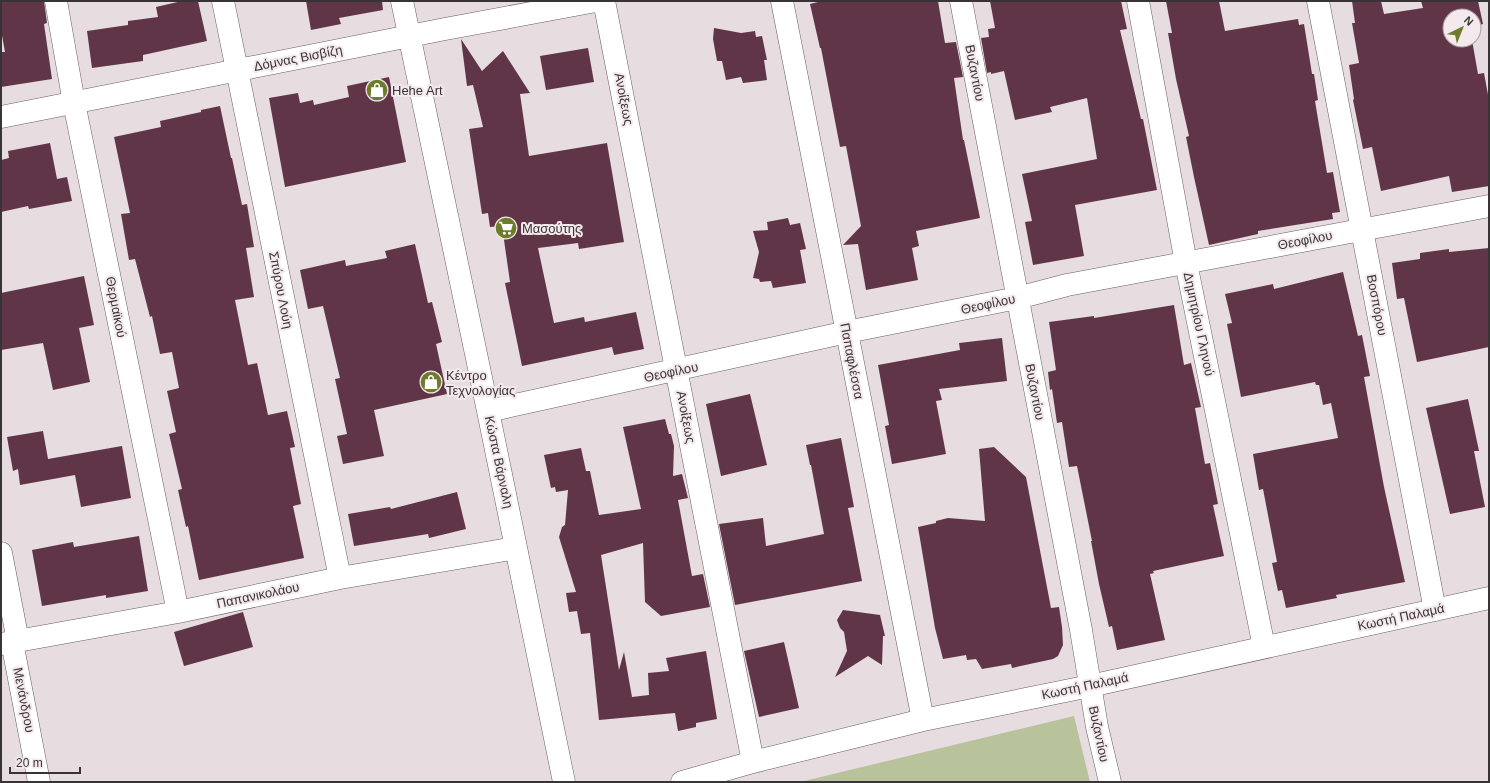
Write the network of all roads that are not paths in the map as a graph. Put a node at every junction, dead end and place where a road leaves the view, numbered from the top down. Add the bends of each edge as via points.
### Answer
1 (56, 1) edge
2 (223, 1) edge
3 (402, 1) edge
4 (596, 1) edge
5 (604, 1) edge
6 (782, 1) edge
7 (961, 1) edge
8 (1138, 1) edge
9 (1318, 1) edge
10 (409, 36) junction
11 (236, 70) junction
12 (74, 103) junction
13 (1, 117) edge
14 (1489, 206) edge
15 (1362, 229) junction
16 (1186, 263) junction
17 (1017, 298) junction
18 (847, 332) junction
19 (677, 371) junction
20 (488, 411) junction
21 (516, 548) junction
22 (1, 553) edge
23 (340, 578) junction
24 (1489, 598) edge
25 (1435, 610) junction
26 (178, 612) junction
27 (11, 642) edge
28 (1264, 647) junction
29 (1090, 686) junction
30 (923, 720) junction
31 (753, 762) junction
32 (40, 782) edge
33 (564, 782) edge
34 (682, 782) edge
35 (1110, 782) edge

1 - 12 street, Θερμαϊκού
2 - 11 street, Σπύρου Λούη
3 - 10 street, Κώστα Βάρναλη
4 - 10 street, Δόμνας Βισβίζη
5 - 19 street, Ανοίξεως
6 - 18 street, Παπαφλέσσα
7 - 17 street, Βυζαντίου
8 - 16 street, Δημητρίου Γληνού
9 - 15 street, Βοσπόρου
10 - 11 street, Δόμνας Βισβίζη
10 - 20 street, Κώστα Βάρναλη
11 - 12 street, Δόμνας Βισβίζη
11 - 23 street, Σπύρου Λούη
12 - 13 street, Δόμνας Βισβίζη
12 - 26 street, Θερμαϊκού
14 - 15 street, Θεοφίλου
15 - 16 street, Θεοφίλου
15 - 25 street, Βοσπόρου
16 - 17 street, Θεοφίλου via 1067,285
16 - 28 street, Δημητρίου Γληνού
17 - 18 street, Θεοφίλου
17 - 29 street, Βυζαντίου
18 - 19 street, Θεοφίλου
18 - 30 street, Παπαφλέσσα
19 - 20 street, Θεοφίλου
19 - 31 street, Ανοίξεως
20 - 21 street, Κώστα Βάρναλη
21 - 23 street, Παπανικολάου
21 - 33 street, Κώστα Βάρναλη
22 - 27 street, Μενάνδρου
23 - 26 street, Παπανικολάου
24 - 25 street, Κωστή Παλαμά
25 - 28 street, Κωστή Παλαμά
26 - 27 street, Παπανικολάου
27 - 32 street, Μενάνδρου
28 - 29 street, Κωστή Παλαμά
29 - 30 street, Κωστή Παλαμά
29 - 35 street, Βυζαντίου
30 - 31 street, Κωστή Παλαμά
31 - 34 street, Κωστή Παλαμά

